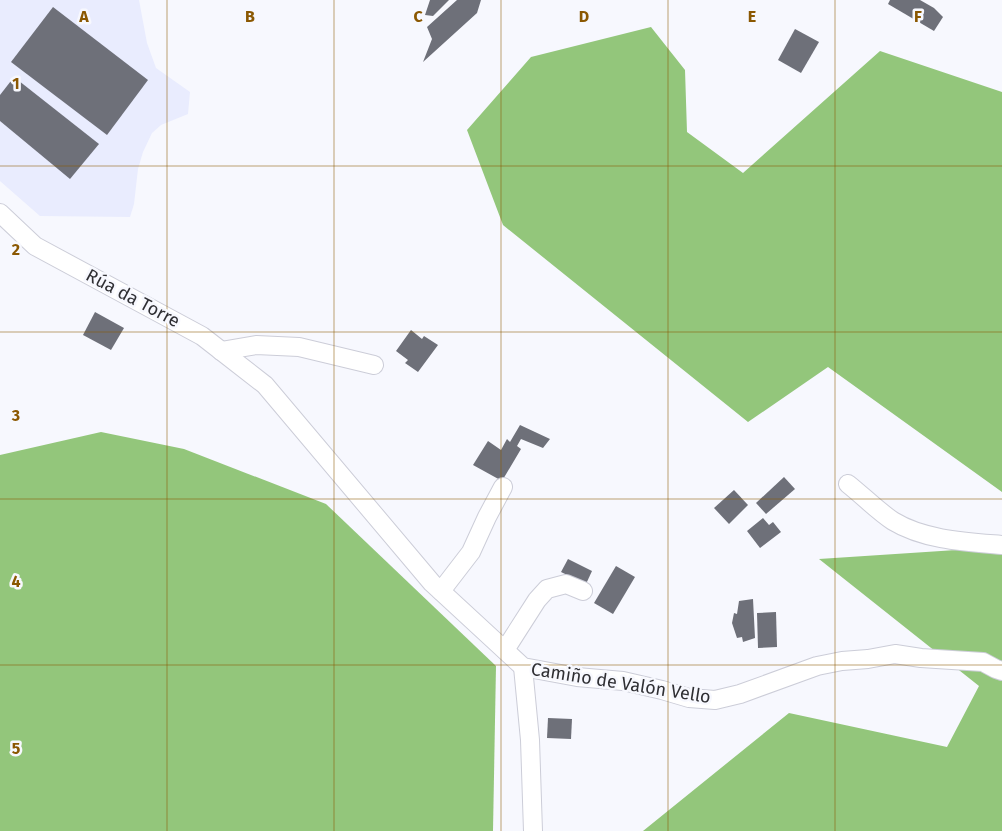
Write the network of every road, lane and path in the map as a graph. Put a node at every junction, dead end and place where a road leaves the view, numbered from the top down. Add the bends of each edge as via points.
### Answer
1 (0, 213) edge
2 (221, 351) junction
3 (374, 365) dead end
4 (265, 384) joint
5 (848, 484) dead end
6 (503, 487) dead end
7 (1002, 545) edge
8 (441, 591) junction
9 (583, 591) dead end
10 (505, 650) junction
11 (1002, 660) edge
12 (983, 662) junction
13 (524, 668) junction
14 (1002, 671) edge
15 (533, 831) edge

1 - 2 street, Rúa da Torre via 35,246 202,336
2 - 3 street via 256,345 299,347
2 - 4 street, Rúa da Torre
4 - 8 street, Camiño de Valón Vello
5 - 7 street via 892,520 911,530 956,541
6 - 8 street via 472,552
8 - 10 street, Camiño de Valón Vello
9 - 10 street via 566,584 547,589
10 - 13 street, Camiño de Valón Vello
11 - 12 street
12 - 13 street, Camiño de Valón Vello via 895,654 842,661 817,666 715,700 688,698 623,681
12 - 14 street, Camiño de Valón Vello
13 - 15 street

